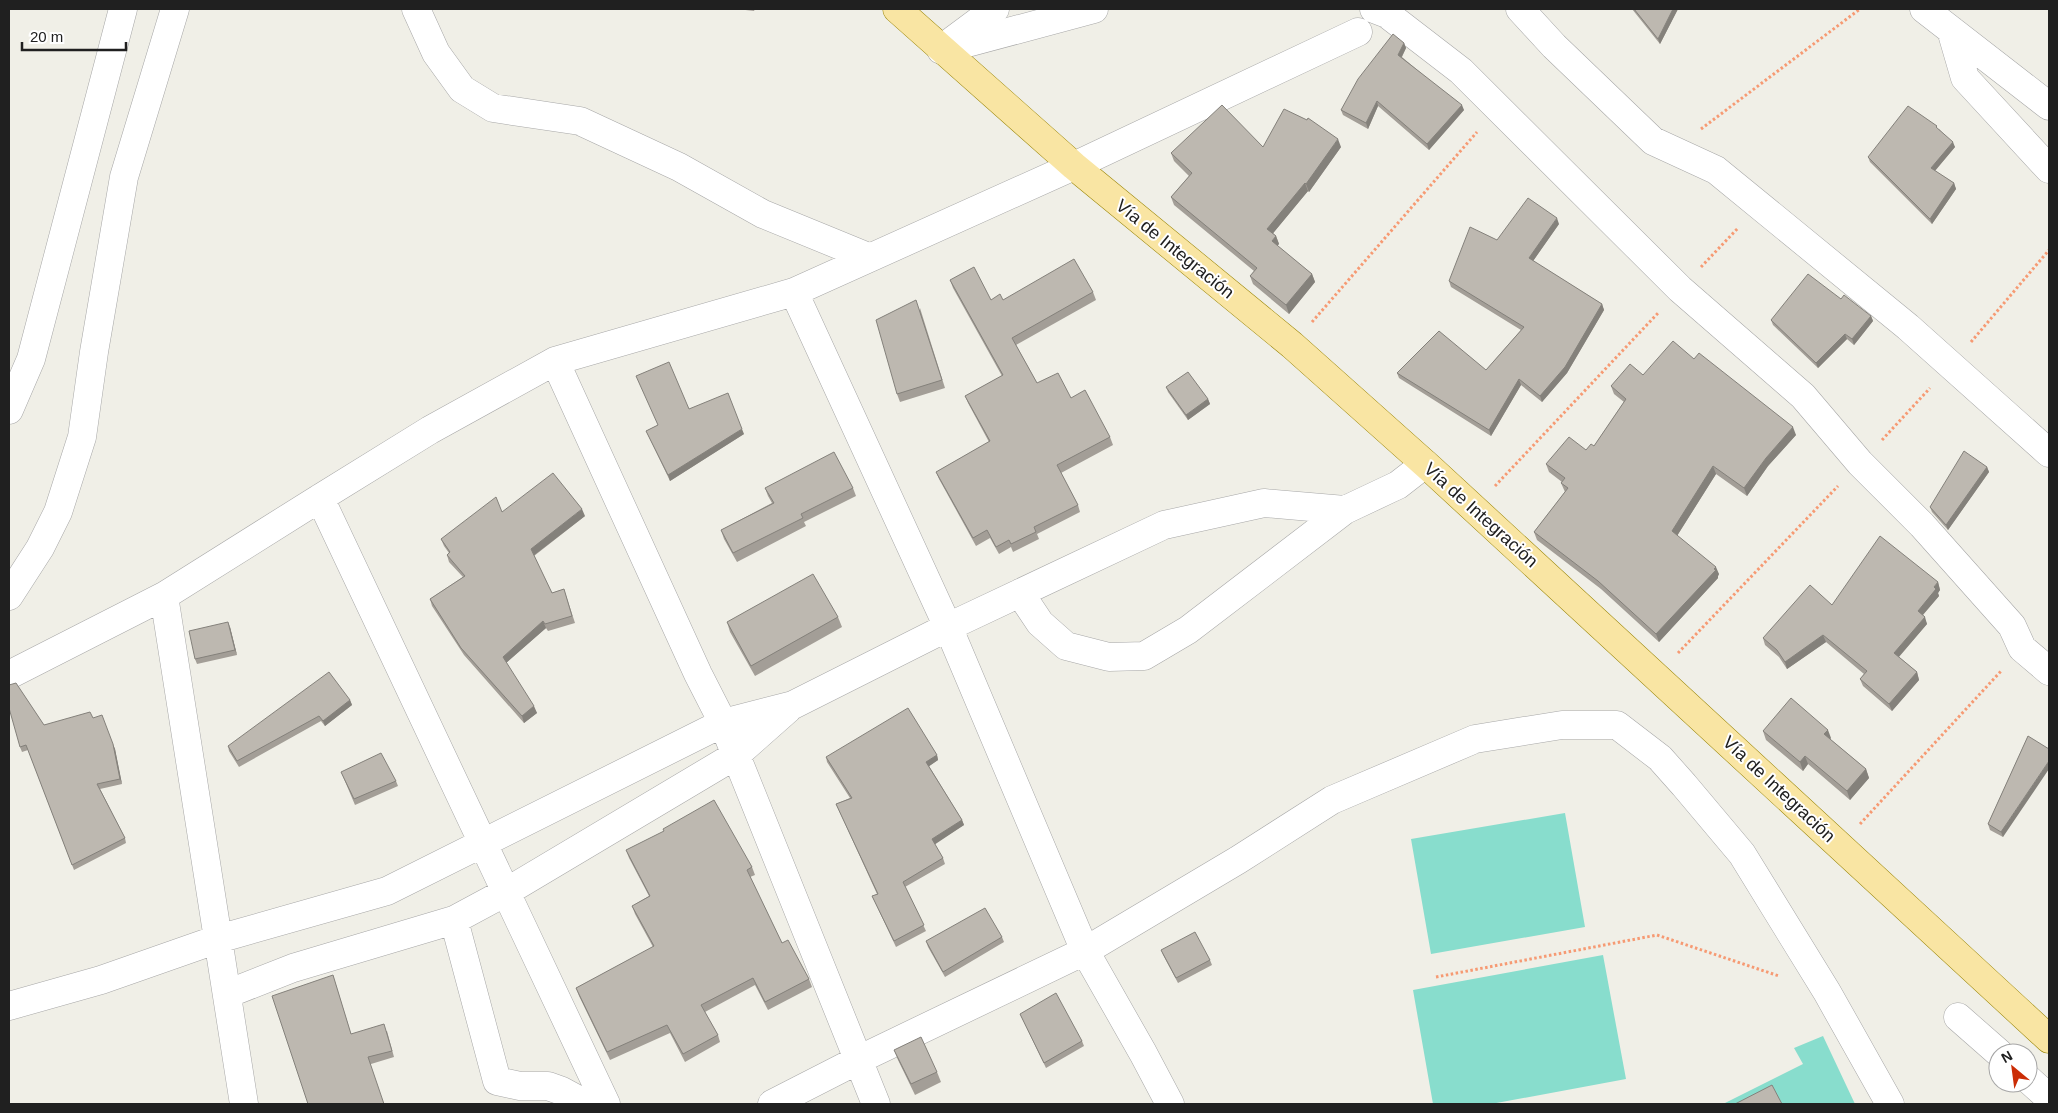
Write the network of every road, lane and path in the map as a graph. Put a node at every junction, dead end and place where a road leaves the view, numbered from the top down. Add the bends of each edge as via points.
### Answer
1 (123, 9) edge
2 (175, 9) edge
3 (416, 9) edge
4 (897, 9) edge
5 (995, 9) edge
6 (1094, 9) edge
7 (1374, 9) edge
8 (1520, 9) edge
9 (1860, 9) edge
10 (1924, 9) edge
11 (1951, 30) junction
12 (1358, 32) dead end
13 (941, 50) junction
14 (2049, 106) edge
15 (1498, 108) junction
16 (1673, 150) junction
17 (1074, 166) junction
18 (2049, 169) edge
19 (1760, 204) junction
20 (868, 257) junction
21 (1680, 290) junction
22 (794, 292) junction
23 (1292, 345) junction
24 (556, 361) junction
25 (9, 410) edge
26 (2049, 453) edge
27 (1425, 464) junction
28 (320, 498) junction
29 (1474, 508) junction
30 (1345, 510) junction
31 (1020, 593) junction
32 (9, 596) edge
33 (164, 596) junction
34 (948, 627) junction
35 (2022, 648) junction
36 (2049, 671) edge
37 (9, 675) edge
38 (793, 705) junction
39 (723, 723) junction
40 (736, 755) junction
41 (483, 842) junction
42 (1841, 845) junction
43 (506, 892) junction
44 (454, 920) junction
45 (218, 939) junction
46 (1086, 951) junction
47 (1780, 976) dead end
48 (1436, 977) dead end
49 (227, 994) junction
50 (9, 1006) edge
51 (1958, 1016) dead end
52 (2049, 1039) edge
53 (1988, 1043) edge
54 (858, 1060) junction
55 (2038, 1088) edge
56 (2049, 1098) edge
57 (244, 1104) edge
58 (586, 1104) edge
59 (606, 1104) edge
60 (772, 1104) edge
61 (876, 1104) edge
62 (1170, 1104) edge
63 (1890, 1104) edge

1 - 25 street via 31,359
2 - 32 street via 124,177 82,437 58,512 40,548
3 - 20 street via 436,54 462,89 494,108 580,121 680,168 763,214
4 - 13 main road, Vía de Integración
5 - 13 street
6 - 13 street
7 - 15 street via 1386,14 1461,70
8 - 16 street via 1653,141
9 - 16 path
10 - 11 street
11 - 14 street
11 - 18 street via 1965,78
12 - 17 street
13 - 17 main road, Vía de Integración
15 - 21 street
15 - 23 path
16 - 19 street via 1716,170
17 - 20 street
17 - 23 main road, Vía de Integración
19 - 21 path
19 - 26 street via 1908,327
20 - 22 street
21 - 29 path
21 - 35 street via 1803,396 1860,463 1922,525 2012,626
22 - 24 street
22 - 34 street
23 - 27 main road, Vía de Integración
24 - 28 street via 430,430
24 - 39 street
27 - 29 main road, Vía de Integración
27 - 30 street via 1398,485
28 - 33 street
28 - 41 street
29 - 42 main road, Vía de Integración
30 - 31 street via 1264,503 1164,525
30 - 31 street via 1188,630 1144,656 1108,657 1066,646 1040,623
31 - 34 street
33 - 37 street
33 - 45 street
34 - 38 street
34 - 46 street
35 - 36 street
35 - 42 path
38 - 39 street
38 - 40 street
39 - 40 street
39 - 41 street
40 - 43 street
40 - 54 street
41 - 43 street
41 - 45 street via 387,891
42 - 52 main road, Vía de Integración
43 - 44 street
43 - 59 street
44 - 49 street via 294,968
44 - 58 street via 496,1081 520,1086 548,1086
45 - 49 street
45 - 50 street via 102,980
46 - 54 street
46 - 62 street
46 - 63 street via 1332,800 1475,739 1562,725 1617,726 1660,758 1742,854
47 - 48 path via 1657,935
49 - 57 street
51 - 53 street
54 - 60 street
54 - 61 street
55 - 56 street

